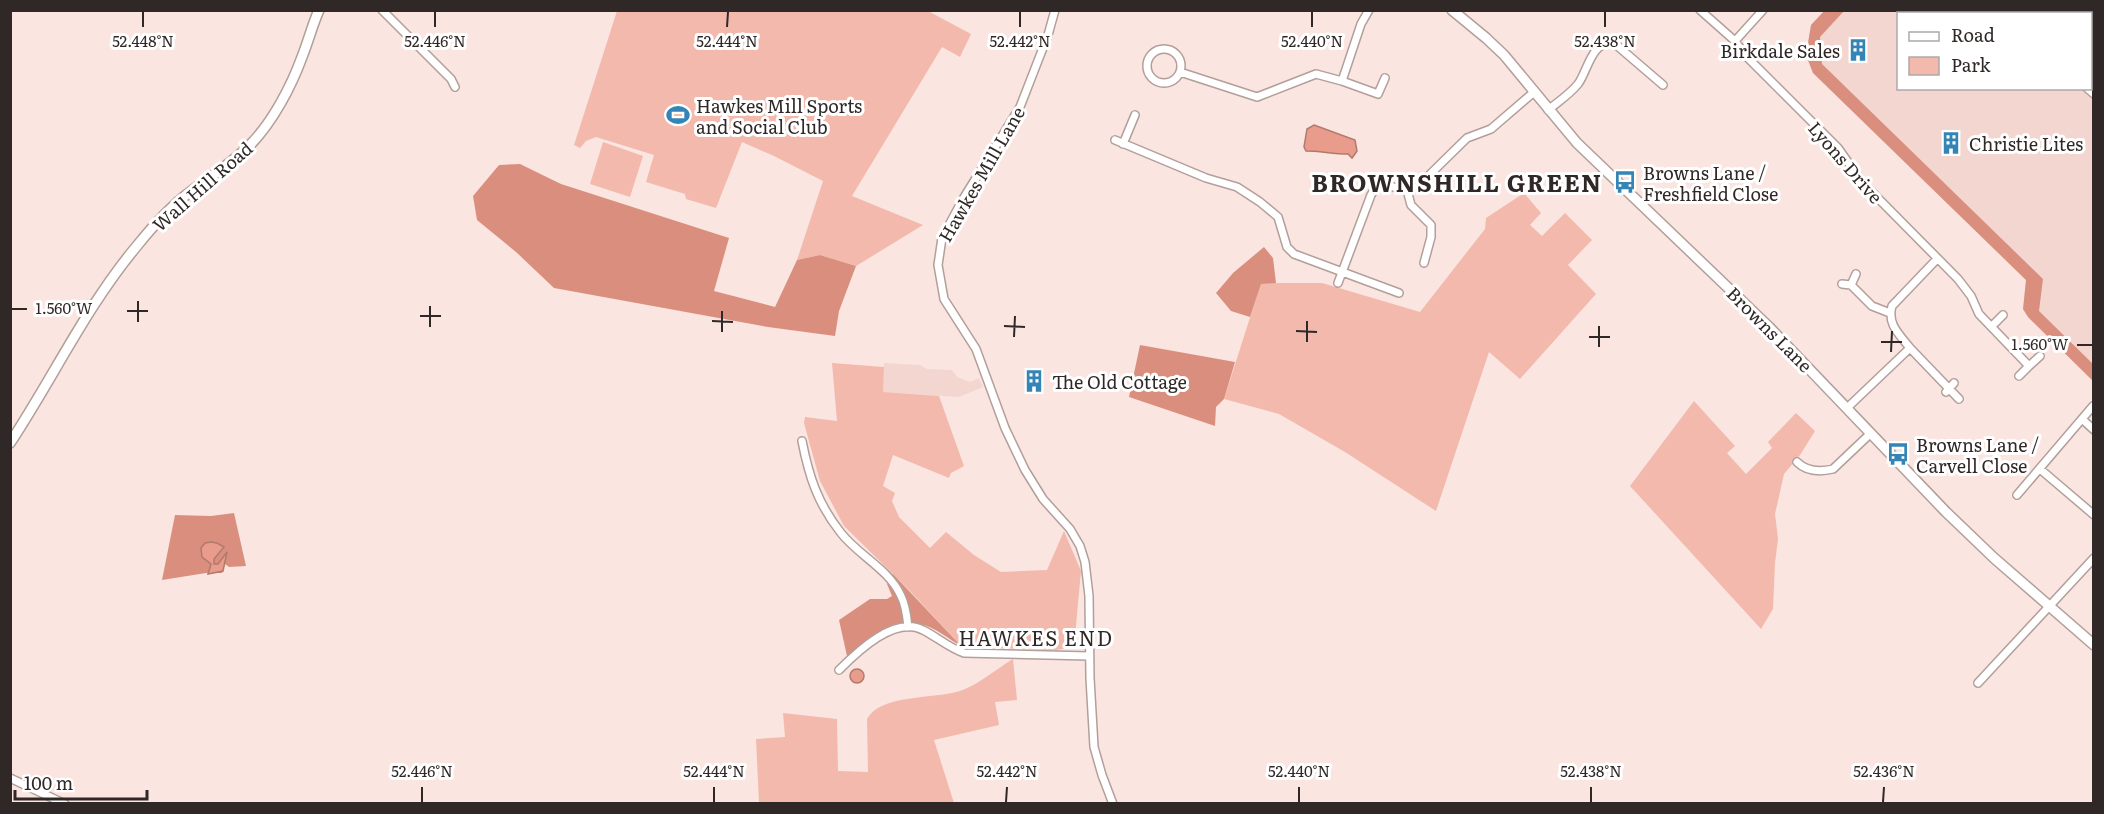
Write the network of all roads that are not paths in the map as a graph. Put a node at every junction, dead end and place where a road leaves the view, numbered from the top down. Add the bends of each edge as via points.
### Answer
1 (319, 10) edge
2 (382, 10) edge
3 (1055, 10) edge
4 (1369, 10) edge
5 (1452, 10) edge
6 (1700, 10) edge
7 (1763, 10) edge
8 (1735, 41) junction
9 (1180, 72) junction
10 (1385, 78) dead end
11 (1342, 81) junction
12 (1663, 85) dead end
13 (454, 87) dead end
14 (1534, 92) junction
15 (1548, 110) junction
16 (1135, 115) dead end
17 (1407, 190) junction
18 (1937, 259) junction
19 (1424, 263) dead end
20 (1343, 271) junction
21 (1856, 274) dead end
22 (1338, 283) dead end
23 (1842, 284) dead end
24 (1851, 285) junction
25 (1399, 293) dead end
26 (1890, 313) junction
27 (2003, 315) dead end
28 (1992, 326) junction
29 (1910, 348) junction
30 (2040, 356) dead end
31 (2029, 366) junction
32 (2019, 376) dead end
33 (1959, 400) dead end
34 (2093, 406) edge
35 (1847, 408) junction
36 (2082, 419) junction
37 (2094, 430) edge
38 (1871, 433) junction
39 (802, 441) dead end
40 (11, 442) edge
41 (1797, 462) dead end
42 (2040, 469) junction
43 (2017, 495) dead end
44 (2094, 515) edge
45 (2094, 558) edge
46 (2049, 606) junction
47 (908, 627) junction
48 (2094, 645) edge
49 (1089, 656) junction
50 (839, 670) dead end
51 (1978, 683) dead end
52 (10, 778) edge
53 (65, 804) edge
54 (1113, 804) edge

1 - 40 street, Wall Hill Road via 292,79 268,123 230,163 161,218 135,248 64,352
2 - 13 street via 451,79
3 - 49 street, Hawkes Mill Lane via 1020,107 942,238 938,265 944,299 976,349 1025,470 1042,499 1080,546 1089,596
4 - 11 street
5 - 14 street, Browns Lane via 1504,55
6 - 8 street, Lyons Drive
7 - 8 street
8 - 18 street, Lyons Drive via 1755,67 1838,148 1862,182
9 - 9 street via 1180,60 1171,50 1156,50 1147,63 1149,75 1159,83 1170,82
9 - 11 street via 1257,97 1316,74
10 - 11 street via 1378,94
12 - 15 street via 1614,43 1607,43 1591,57 1578,84
14 - 15 street, Browns Lane
14 - 17 street via 1491,129 1467,138 1420,184
15 - 35 street, Browns Lane via 1612,179 1727,285
16 - 20 street via 1119,142 1237,187 1278,217 1290,251
17 - 19 street via 1411,205 1431,225
17 - 20 street via 1382,185 1373,190
18 - 26 street via 1892,306
18 - 28 street, Lyons Drive via 1958,279 1979,314
20 - 22 street
20 - 25 street
21 - 24 street
23 - 24 street
24 - 26 street via 1872,306
26 - 29 street via 1895,329
27 - 28 street
28 - 31 street, Lyons Drive
29 - 33 street
29 - 35 street
30 - 31 street
31 - 32 street
34 - 36 street
35 - 38 street, Browns Lane
36 - 37 street
36 - 42 street
38 - 41 street via 1833,468 1808,470
38 - 46 street, Browns Lane via 1946,512
39 - 47 street via 810,479 822,505 842,534 901,595
42 - 43 street
42 - 44 street
45 - 46 street
46 - 48 street, Browns Lane
46 - 51 street
47 - 49 street via 923,630 964,653
47 - 50 street via 891,630 858,650
49 - 54 street, Hawkes Mill Lane via 1094,747
52 - 53 street

